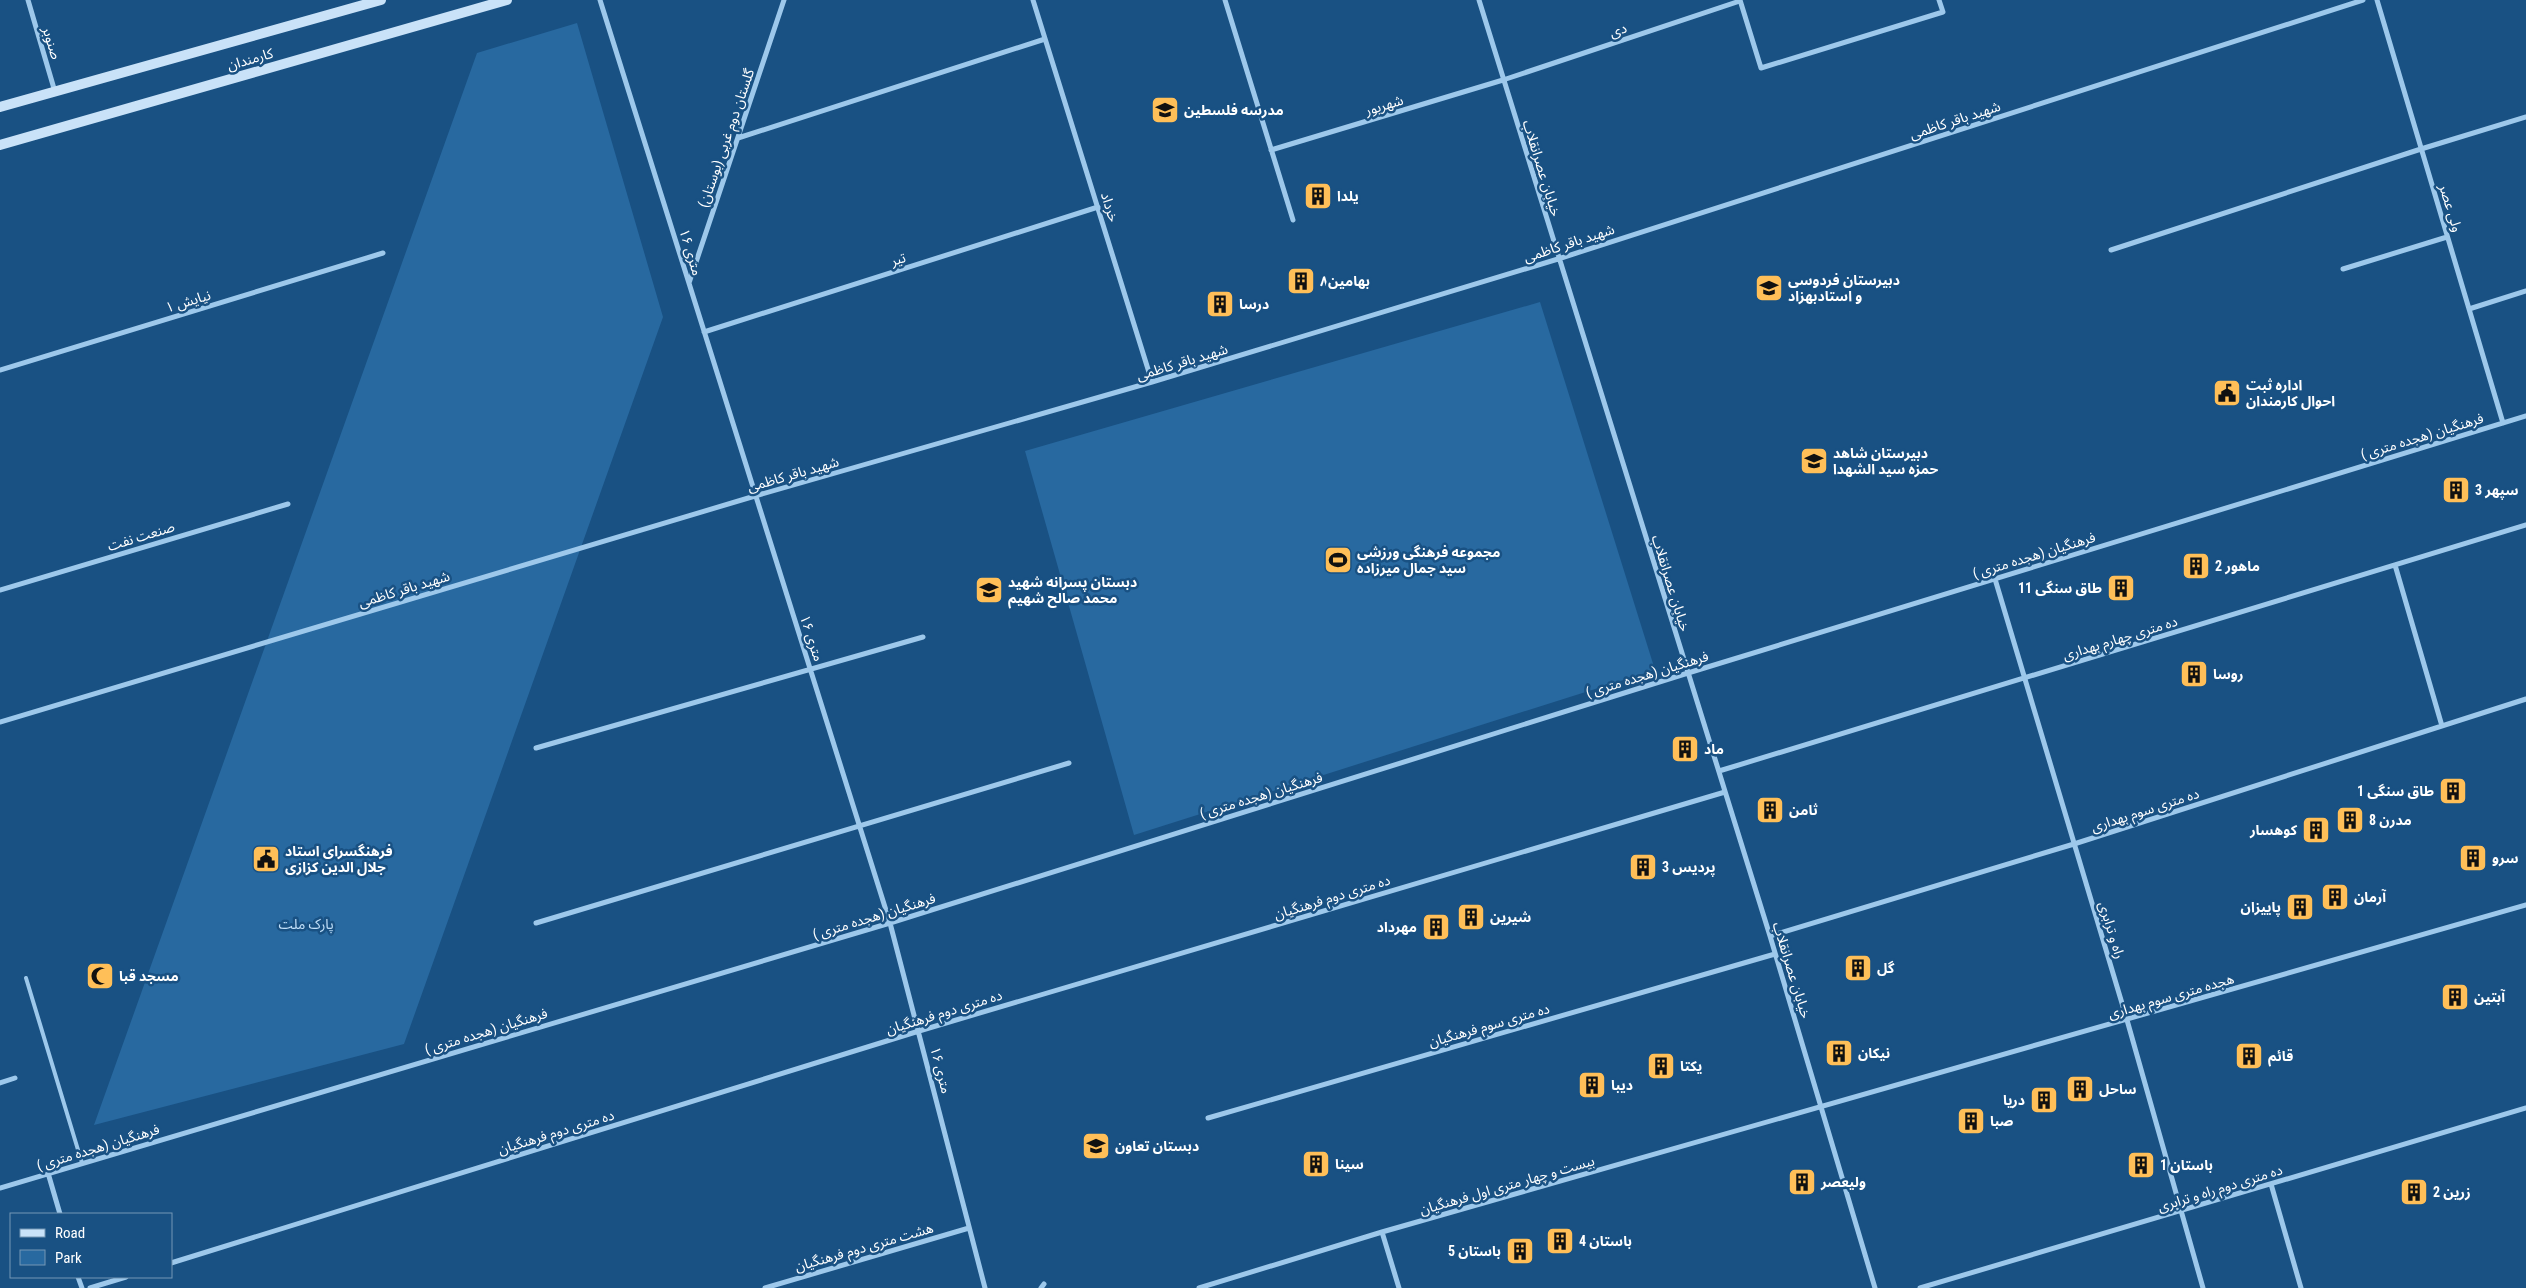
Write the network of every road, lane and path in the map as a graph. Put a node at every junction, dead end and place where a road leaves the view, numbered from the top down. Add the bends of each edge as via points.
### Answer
1 (28, 0) edge
2 (381, 0) edge
3 (507, 0) edge
4 (600, 0) edge
5 (784, 0) edge
6 (1033, 0) edge
7 (1225, 0) edge
8 (1479, 0) edge
9 (1740, 0) edge
10 (1939, 0) edge
11 (2363, 0) edge
12 (2377, 0) edge
13 (1045, 39) junction
14 (1503, 80) junction
15 (55, 92) junction
16 (0, 108) edge
17 (2526, 117) edge
18 (738, 138) junction
19 (0, 145) edge
20 (2421, 148) junction
21 (1271, 150) junction
22 (1098, 208) junction
23 (1292, 220) dead end
24 (2447, 237) junction
25 (2111, 250) dead end
26 (383, 253) dead end
27 (1558, 259) junction
28 (2343, 269) dead end
29 (689, 284) junction
30 (2526, 291) edge
31 (2468, 309) junction
32 (704, 332) junction
33 (0, 370) edge
34 (1152, 382) junction
35 (2526, 416) edge
36 (2503, 423) junction
37 (754, 496) junction
38 (288, 504) dead end
39 (2526, 525) edge
40 (2395, 565) junction
41 (1995, 579) junction
42 (0, 590) edge
43 (923, 637) dead end
44 (810, 670) junction
45 (1688, 673) junction
46 (2025, 679) junction
47 (2526, 699) edge
48 (0, 722) edge
49 (2442, 726) junction
50 (536, 748) dead end
51 (1069, 762) dead end
52 (1719, 771) junction
53 (1725, 792) junction
54 (859, 824) junction
55 (2074, 844) junction
56 (2526, 905) edge
57 (890, 923) junction
58 (536, 924) dead end
59 (1770, 936) junction
60 (1776, 954) junction
61 (26, 978) dead end
62 (2127, 1020) junction
63 (919, 1031) junction
64 (15, 1078) dead end
65 (0, 1083) edge
66 (1822, 1108) junction
67 (2526, 1108) edge
68 (1208, 1118) dead end
69 (82, 1163) junction
70 (48, 1173) junction
71 (2272, 1184) junction
72 (0, 1188) edge
73 (2182, 1211) junction
74 (60, 1213) edge
75 (969, 1228) junction
76 (1382, 1232) junction
77 (172, 1263) edge
78 (123, 1278) edge
79 (90, 1288) edge
80 (765, 1288) edge
81 (985, 1288) edge
82 (1199, 1288) edge
83 (1399, 1288) edge
84 (1875, 1288) edge
85 (1920, 1288) edge
86 (2203, 1288) edge
87 (2301, 1288) edge

1 - 15 street, صنوبر
2 - 15 main road, کارمندان
3 - 19 main road, کارمندان
4 - 29 street, ۱۶ متری
5 - 18 street, گلستان دوم غربی (بوستان)
6 - 13 street, خرداد
7 - 21 street
8 - 14 street, خیابان عصرانقلاب
9 - 10 street via 1761,68 1943,12
9 - 14 street, دی
11 - 27 street, شهید باقر کاظمی
12 - 20 street, ولی عصر
13 - 18 street
13 - 22 street, خرداد
14 - 21 street, شهریور
14 - 27 street, خیابان عصرانقلاب
15 - 16 main road, کارمندان
17 - 20 street
18 - 29 street, گلستان دوم غربی (بوستان)
20 - 24 street, ولی عصر
20 - 25 street
21 - 23 street
22 - 32 street, تیر
22 - 34 street, خرداد
24 - 28 street
24 - 31 street, ولی عصر
26 - 33 street, نیایش ۱
27 - 34 street, شهید باقر کاظمی
27 - 45 street, خیابان عصرانقلاب
29 - 32 street, ۱۶ متری
30 - 31 street
31 - 36 street, ولی عصر
32 - 37 street, ۱۶ متری
34 - 37 street, شهید باقر کاظمی
35 - 36 street, فرهنگیان (هجده متری )
36 - 41 street, فرهنگیان (هجده متری )
37 - 44 street, ۱۶ متری
37 - 48 street, شهید باقر کاظمی
38 - 42 street, صنعت نفت
39 - 40 street, ده متری چهارم بهداری
40 - 46 street, ده متری چهارم بهداری
40 - 49 street
41 - 45 street, فرهنگیان (هجده متری )
41 - 46 street, راه و ترابری
43 - 44 street
44 - 50 street
44 - 54 street, ۱۶ متری
45 - 52 street, خیابان عصرانقلاب
45 - 57 street, فرهنگیان (هجده متری )
46 - 52 street, ده متری چهارم بهداری
46 - 55 street, راه و ترابری
47 - 49 street, ده متری سوم بهداری
49 - 55 street, ده متری سوم بهداری
51 - 54 street
52 - 53 street, خیابان عصرانقلاب
53 - 59 street, خیابان عصرانقلاب
53 - 63 street, ده متری دوم فرهنگیان
54 - 57 street, ۱۶ متری
54 - 58 street
55 - 59 street, ده متری سوم بهداری
55 - 62 street, راه و ترابری
56 - 62 street, هجده متری سوم بهداری
57 - 63 street, ۱۶ متری
57 - 69 street, فرهنگیان (هجده متری )
59 - 60 street, خیابان عصرانقلاب
60 - 66 street, خیابان عصرانقلاب
60 - 68 street, ده متری سوم فرهنگیان
61 - 69 lane
62 - 66 street, هجده متری سوم بهداری
62 - 73 street, راه و ترابری
63 - 75 street, ۱۶ متری
63 - 77 street, ده متری دوم فرهنگیان
64 - 65 street
66 - 76 street, بیست و چهار متری اول فرهنگیان
66 - 84 street, خیابان عصرانقلاب
67 - 71 street, ده متری دوم راه و ترابری
69 - 70 street, فرهنگیان (هجده متری )
70 - 72 street, فرهنگیان (هجده متری )
70 - 74 street
71 - 73 street, ده متری دوم راه و ترابری
71 - 87 street
73 - 85 street, ده متری دوم راه و ترابری
73 - 86 street, راه و ترابری
75 - 80 street, هشت متری دوم فرهنگیان
75 - 81 street, ۱۶ متری
76 - 82 street, بیست و چهار متری اول فرهنگیان
76 - 83 street
78 - 79 street

